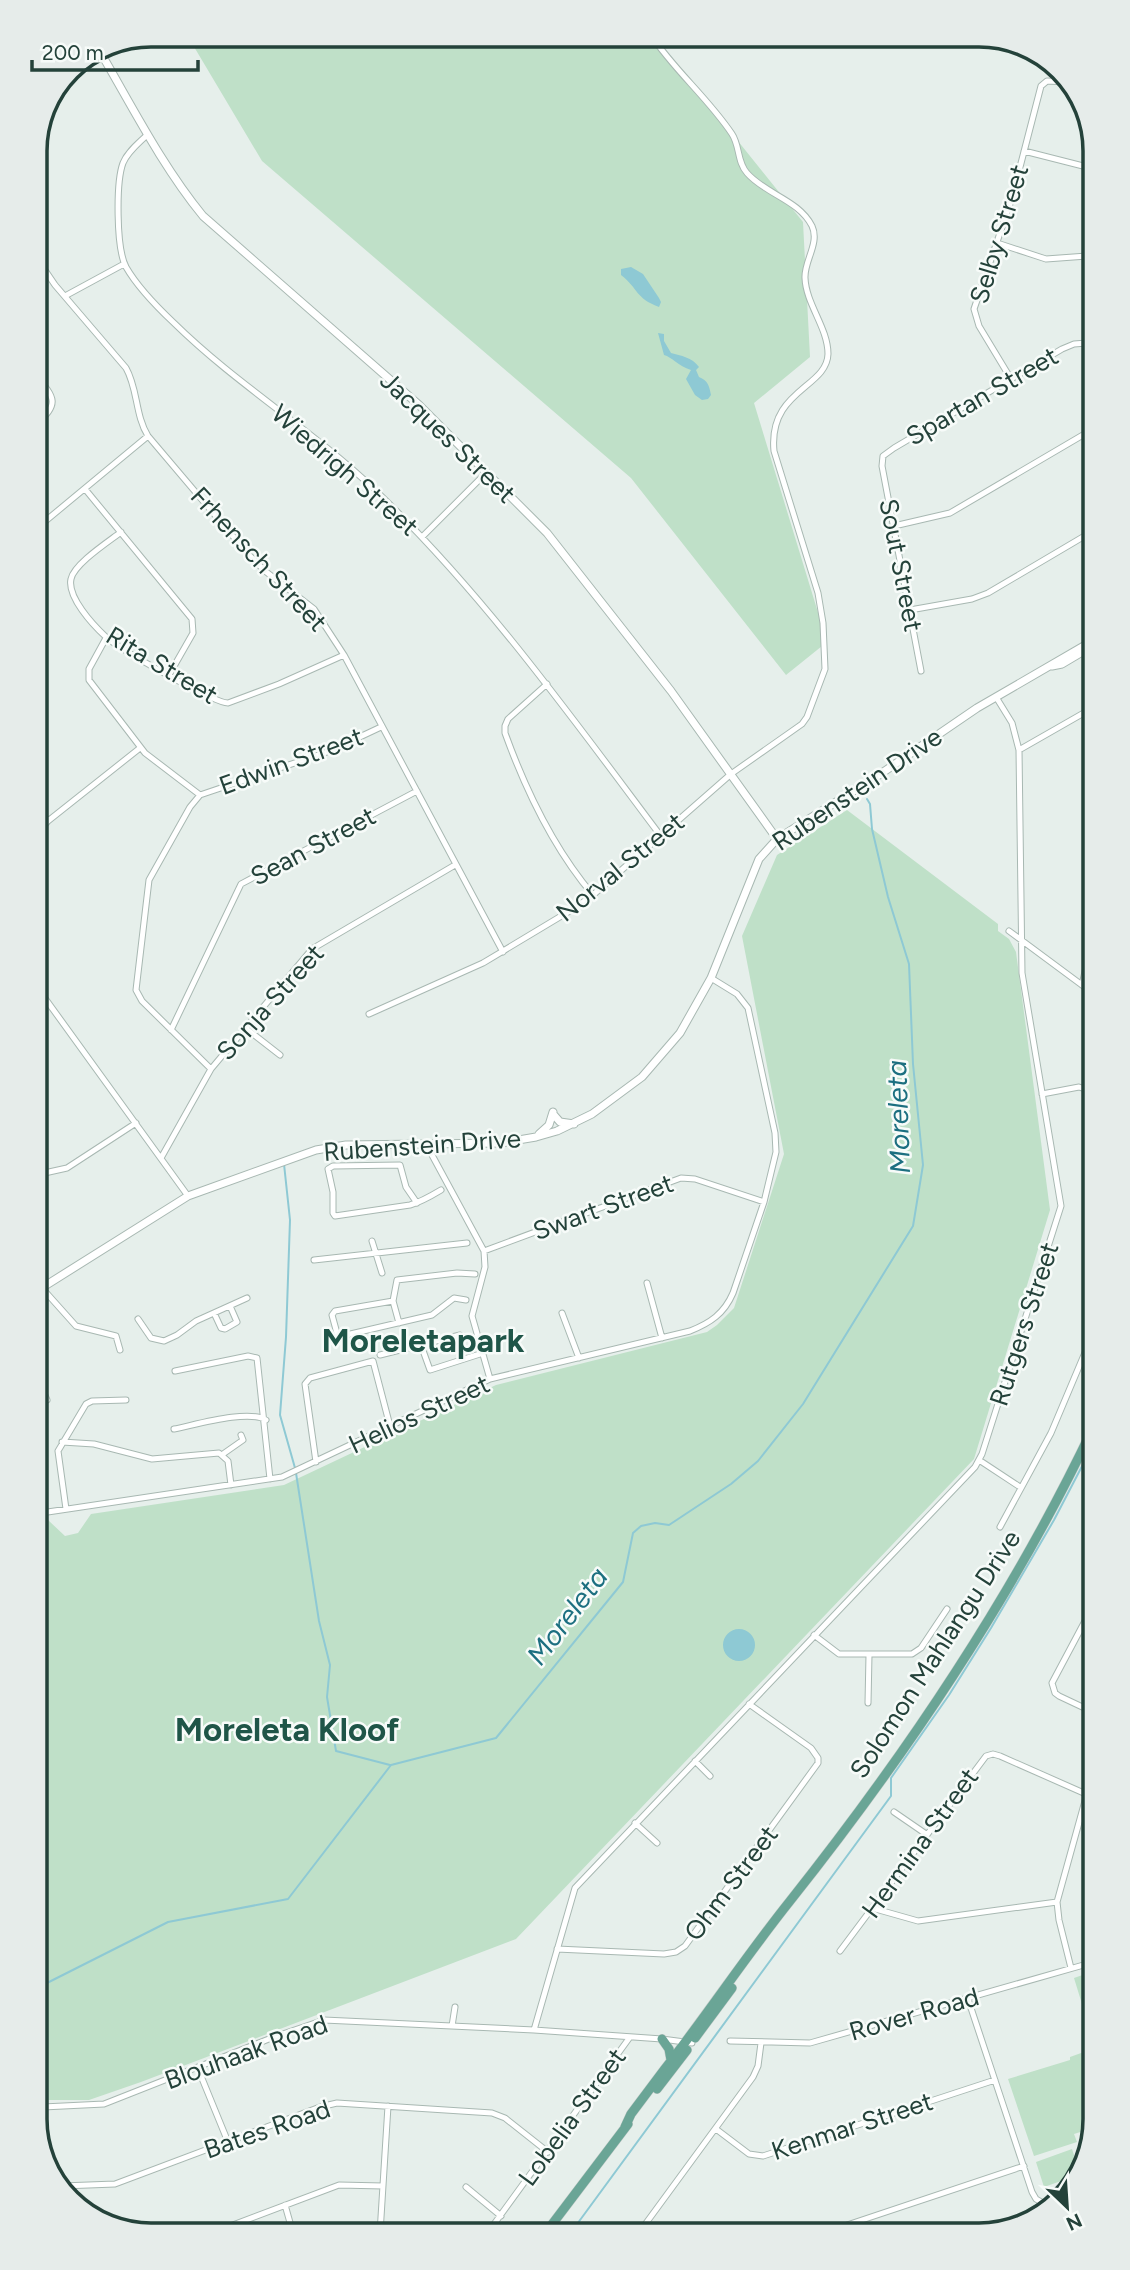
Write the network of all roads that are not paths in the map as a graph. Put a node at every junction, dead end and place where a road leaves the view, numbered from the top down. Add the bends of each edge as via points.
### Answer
1 (661, 47) edge
2 (104, 59) edge
3 (1056, 82) edge
4 (147, 135) junction
5 (1024, 152) junction
6 (1083, 166) edge
7 (997, 243) junction
8 (1083, 256) edge
9 (124, 264) junction
10 (47, 272) edge
11 (65, 296) junction
12 (1083, 344) edge
13 (1011, 379) junction
14 (47, 390) edge
15 (47, 416) edge
16 (1083, 435) edge
17 (148, 436) junction
18 (882, 459) joint
19 (486, 474) junction
20 (85, 489) junction
21 (47, 520) edge
22 (894, 526) junction
23 (121, 532) junction
24 (422, 537) junction
25 (1083, 537) edge
26 (910, 610) junction
27 (106, 638) junction
28 (1083, 647) edge
29 (1083, 652) edge
30 (344, 655) junction
31 (1050, 666) junction
32 (921, 671) dead end
33 (169, 675) junction
34 (547, 684) junction
35 (996, 696) junction
36 (1083, 713) edge
37 (381, 727) junction
38 (140, 748) junction
39 (1019, 750) junction
40 (731, 774) junction
41 (417, 791) junction
42 (200, 795) junction
43 (48, 821) edge
44 (660, 835) junction
45 (777, 839) junction
46 (455, 865) junction
47 (593, 895) junction
48 (1009, 931) dead end
49 (1020, 940) junction
50 (503, 952) junction
51 (711, 978) junction
52 (1083, 980) edge
53 (1082, 985) joint
54 (47, 1003) edge
55 (369, 1014) dead end
56 (244, 1027) junction
57 (171, 1030) junction
58 (280, 1055) dead end
59 (211, 1069) junction
60 (1083, 1088) edge
61 (1042, 1094) junction
62 (136, 1123) junction
63 (574, 1124) junction
64 (536, 1137) junction
65 (426, 1144) junction
66 (161, 1158) junction
67 (47, 1172) edge
68 (441, 1191) dead end
69 (188, 1196) junction
70 (764, 1202) junction
71 (417, 1203) junction
72 (372, 1241) dead end
73 (467, 1243) dead end
74 (484, 1251) junction
75 (376, 1254) junction
76 (314, 1260) dead end
77 (382, 1273) dead end
78 (475, 1274) dead end
79 (647, 1283) dead end
80 (47, 1285) edge
81 (47, 1295) edge
82 (247, 1298) dead end
83 (466, 1300) dead end
84 (393, 1301) junction
85 (230, 1306) junction
86 (214, 1313) junction
87 (562, 1313) dead end
88 (138, 1320) dead end
89 (399, 1323) junction
90 (460, 1335) dead end
91 (338, 1337) junction
92 (662, 1338) junction
93 (329, 1339) dead end
94 (421, 1345) junction
95 (120, 1350) dead end
96 (482, 1353) junction
97 (380, 1355) dead end
98 (579, 1358) junction
99 (1083, 1358) edge
100 (175, 1371) dead end
101 (490, 1379) junction
102 (126, 1400) dead end
103 (265, 1420) junction
104 (390, 1426) junction
105 (174, 1429) dead end
106 (242, 1435) dead end
107 (62, 1442) junction
108 (1083, 1447) edge
109 (223, 1454) junction
110 (979, 1460) junction
111 (316, 1462) junction
112 (270, 1479) junction
113 (231, 1485) junction
114 (1020, 1487) junction
115 (66, 1509) junction
116 (47, 1512) edge
117 (1000, 1527) dead end
118 (947, 1609) dead end
119 (1083, 1625) edge
120 (814, 1635) junction
121 (869, 1655) junction
122 (869, 1703) dead end
123 (749, 1704) junction
124 (1083, 1707) edge
125 (695, 1761) junction
126 (710, 1776) dead end
127 (1083, 1793) edge
128 (1083, 1805) edge
129 (894, 1812) dead end
130 (635, 1823) junction
131 (926, 1834) junction
132 (657, 1843) dead end
133 (1057, 1902) junction
134 (872, 1908) junction
135 (557, 1949) junction
136 (840, 1951) dead end
137 (1083, 1965) edge
138 (1070, 1968) junction
139 (968, 1999) junction
140 (455, 2007) dead end
141 (452, 2026) junction
142 (534, 2030) junction
143 (630, 2037) junction
144 (662, 2039) junction
145 (730, 2041) dead end
146 (689, 2042) junction
147 (761, 2043) junction
148 (671, 2060) junction
149 (201, 2076) dead end
150 (995, 2080) junction
151 (388, 2106) junction
152 (47, 2107) edge
153 (625, 2127) junction
154 (716, 2129) junction
155 (228, 2142) junction
156 (548, 2152) junction
157 (1024, 2166) junction
158 (72, 2186) edge
159 (383, 2186) junction
160 (466, 2188) dead end
161 (1032, 2190) edge
162 (285, 2205) junction
163 (501, 2216) junction
164 (238, 2223) edge
165 (290, 2223) edge
166 (381, 2223) edge
167 (495, 2223) edge
168 (553, 2223) edge
169 (646, 2223) edge
170 (853, 2223) edge

1 - 40 street, Norval Street via 732,134 749,176 797,209 814,229 805,280 827,345 827,358 784,405 772,438 818,593 825,669 802,724
2 - 4 street, Jacques Street
3 - 5 street, Selby Street via 1044,82
4 - 9 street, Wiedrigh Street via 122,166 119,234
4 - 19 street, Jacques Street via 203,216 418,405
5 - 6 street
5 - 7 street, Selby Street
7 - 8 street via 1046,259
7 - 13 street, Selby Street via 974,314
9 - 11 street
9 - 24 street, Wiedrigh Street via 187,336 349,466
10 - 11 street, Frhensch Street
11 - 17 street, Frhensch Street via 126,368
12 - 13 street, Spartan Street via 1067,347
13 - 18 street, Spartan Street via 888,451
14 - 15 street via 53,398
16 - 22 street via 950,513
17 - 20 street
17 - 30 street, Frhensch Street via 248,554 314,609
18 - 22 street, Sout Street
19 - 24 street
19 - 40 street, Jacques Street via 535,520 579,572
20 - 21 street
20 - 23 street
22 - 26 street, Sout Street
23 - 27 street, Rita Street via 75,570 70,582 74,600
23 - 33 street via 193,622 193,633
24 - 34 street, Wiedrigh Street
25 - 26 street via 988,593
26 - 32 street, Sout Street
27 - 33 street, Rita Street
27 - 38 street, Edwin Street via 88,676
28 - 31 street, Rubenstein Drive
29 - 31 street, Rubenstein Drive
30 - 33 street, Rita Street via 224,703
30 - 37 street, Frhensch Street
31 - 35 street, Rubenstein Drive
34 - 44 street, Wiedrigh Street
34 - 47 street via 508,719 505,733 544,823
35 - 39 street, Rutgers Street via 1012,723
35 - 45 street, Rubenstein Drive
36 - 39 street
37 - 41 street, Frhensch Street
37 - 42 street, Edwin Street via 330,751
38 - 42 street, Edwin Street
38 - 43 street
39 - 49 street, Rutgers Street
40 - 44 street, Norval Street
40 - 45 street, Jacques Street
41 - 46 street, Frhensch Street
41 - 57 street, Sean Street via 242,884
42 - 57 street via 147,889 137,995
44 - 47 street, Norval Street
45 - 51 street, Rubenstein Drive via 758,859
46 - 50 street, Frhensch Street
46 - 56 street, Sonja Street via 316,945
47 - 50 street, Norval Street
48 - 49 street
49 - 53 street
49 - 61 street, Rutgers Street
50 - 55 street, Norval Street
51 - 63 street, Rubenstein Drive via 667,1051 620,1095
51 - 70 street, Helios Street via 742,998 751,1017 776,1143
52 - 53 street
54 - 62 street
56 - 58 street
56 - 59 street, Sonja Street
57 - 59 street
59 - 66 street, Sonja Street
60 - 61 street
61 - 110 street, Rutgers Street via 1060,1213
62 - 66 street
62 - 67 street via 67,1168
63 - 64 street, Rubenstein Drive
63 - 64 street via 560,1122 553,1113 549,1125
64 - 65 street, Rubenstein Drive via 501,1143
65 - 69 street, Rubenstein Drive via 316,1150
65 - 74 street
66 - 69 street
68 - 71 street
69 - 80 street, Rubenstein Drive
70 - 74 street, Swart Street via 681,1178
70 - 92 street, Helios Street via 725,1308 704,1326
71 - 71 street via 334,1215 328,1169 400,1165 406,1187
72 - 75 street
73 - 75 street
74 - 96 street via 485,1267 471,1311
75 - 76 street
75 - 77 street
78 - 84 street via 398,1280
79 - 92 street
81 - 95 street via 76,1326 116,1336
82 - 85 street
83 - 89 street via 454,1298 432,1315
84 - 89 street
84 - 91 street via 335,1311 331,1315
85 - 86 street
85 - 86 street via 237,1321 225,1329
86 - 88 street via 164,1341 151,1338
87 - 98 street
89 - 91 street
90 - 94 street
91 - 93 street
92 - 98 street, Helios Street
94 - 96 street via 430,1370
94 - 97 street
96 - 101 street
98 - 101 street, Helios Street
99 - 114 street via 1057,1421
100 - 103 street via 255,1356
101 - 104 street, Helios Street
102 - 107 street via 86,1404
103 - 105 street via 240,1417
103 - 112 street
104 - 111 street, Helios Street
104 - 111 street via 373,1361 310,1378 305,1384
106 - 109 street via 242,1442
107 - 109 street via 94,1444 152,1459
107 - 115 street via 58,1455
108 - 146 main road, Solomon Mahlangu Drive via 1032,1545 944,1689
109 - 113 street
110 - 114 street
110 - 120 street, Rutgers Street
111 - 112 street, Helios Street
112 - 113 street, Helios Street
113 - 115 street, Helios Street
114 - 117 street
115 - 116 street, Helios Street
118 - 121 street via 915,1653
119 - 124 street via 1052,1683 1055,1693
120 - 121 street via 839,1654
120 - 123 street, Rutgers Street
121 - 122 street
123 - 125 street, Rutgers Street
123 - 135 street, Ohm Street via 811,1748 818,1758 815,1769 685,1946 664,1954
125 - 126 street
125 - 130 street, Rutgers Street
127 - 131 street, Hermina Street via 989,1755
128 - 133 street
129 - 131 street
130 - 132 street
130 - 135 street, Rutgers Street via 575,1888
131 - 134 street, Hermina Street
133 - 134 street via 918,1922
133 - 138 street
134 - 136 street, Hermina Street
135 - 142 street, Rutgers Street
137 - 138 street, Rover Road
138 - 139 street, Rover Road
139 - 147 street, Rover Road via 810,2043
139 - 150 street
140 - 141 street
141 - 142 street, Blouhaak Road
141 - 152 street, Blouhaak Road via 324,2020 104,2104
142 - 143 street, Blouhaak Road
143 - 144 street, Blouhaak Road
143 - 156 street, Lobelia Street
144 - 146 street, Blouhaak Road
144 - 148 main road
145 - 147 street, Rover Road
146 - 148 main road, Solomon Mahlangu Drive
146 - 153 main road, Solomon Mahlangu Drive
147 - 154 street via 757,2071
148 - 153 main road, Solomon Mahlangu Drive
149 - 155 street
150 - 154 street, Kenmar Street via 763,2156 749,2154
150 - 157 street
151 - 155 street, Bates Road via 328,2104
151 - 156 street, Bates Road via 499,2115
151 - 159 street
153 - 168 main road, Solomon Mahlangu Drive
154 - 169 street
155 - 158 street, Bates Road via 115,2184
156 - 163 street, Lobelia Street
157 - 161 street
157 - 170 street
159 - 162 street via 339,2185
159 - 166 street
160 - 163 street
162 - 164 street
162 - 165 street
163 - 167 street, Lobelia Street

